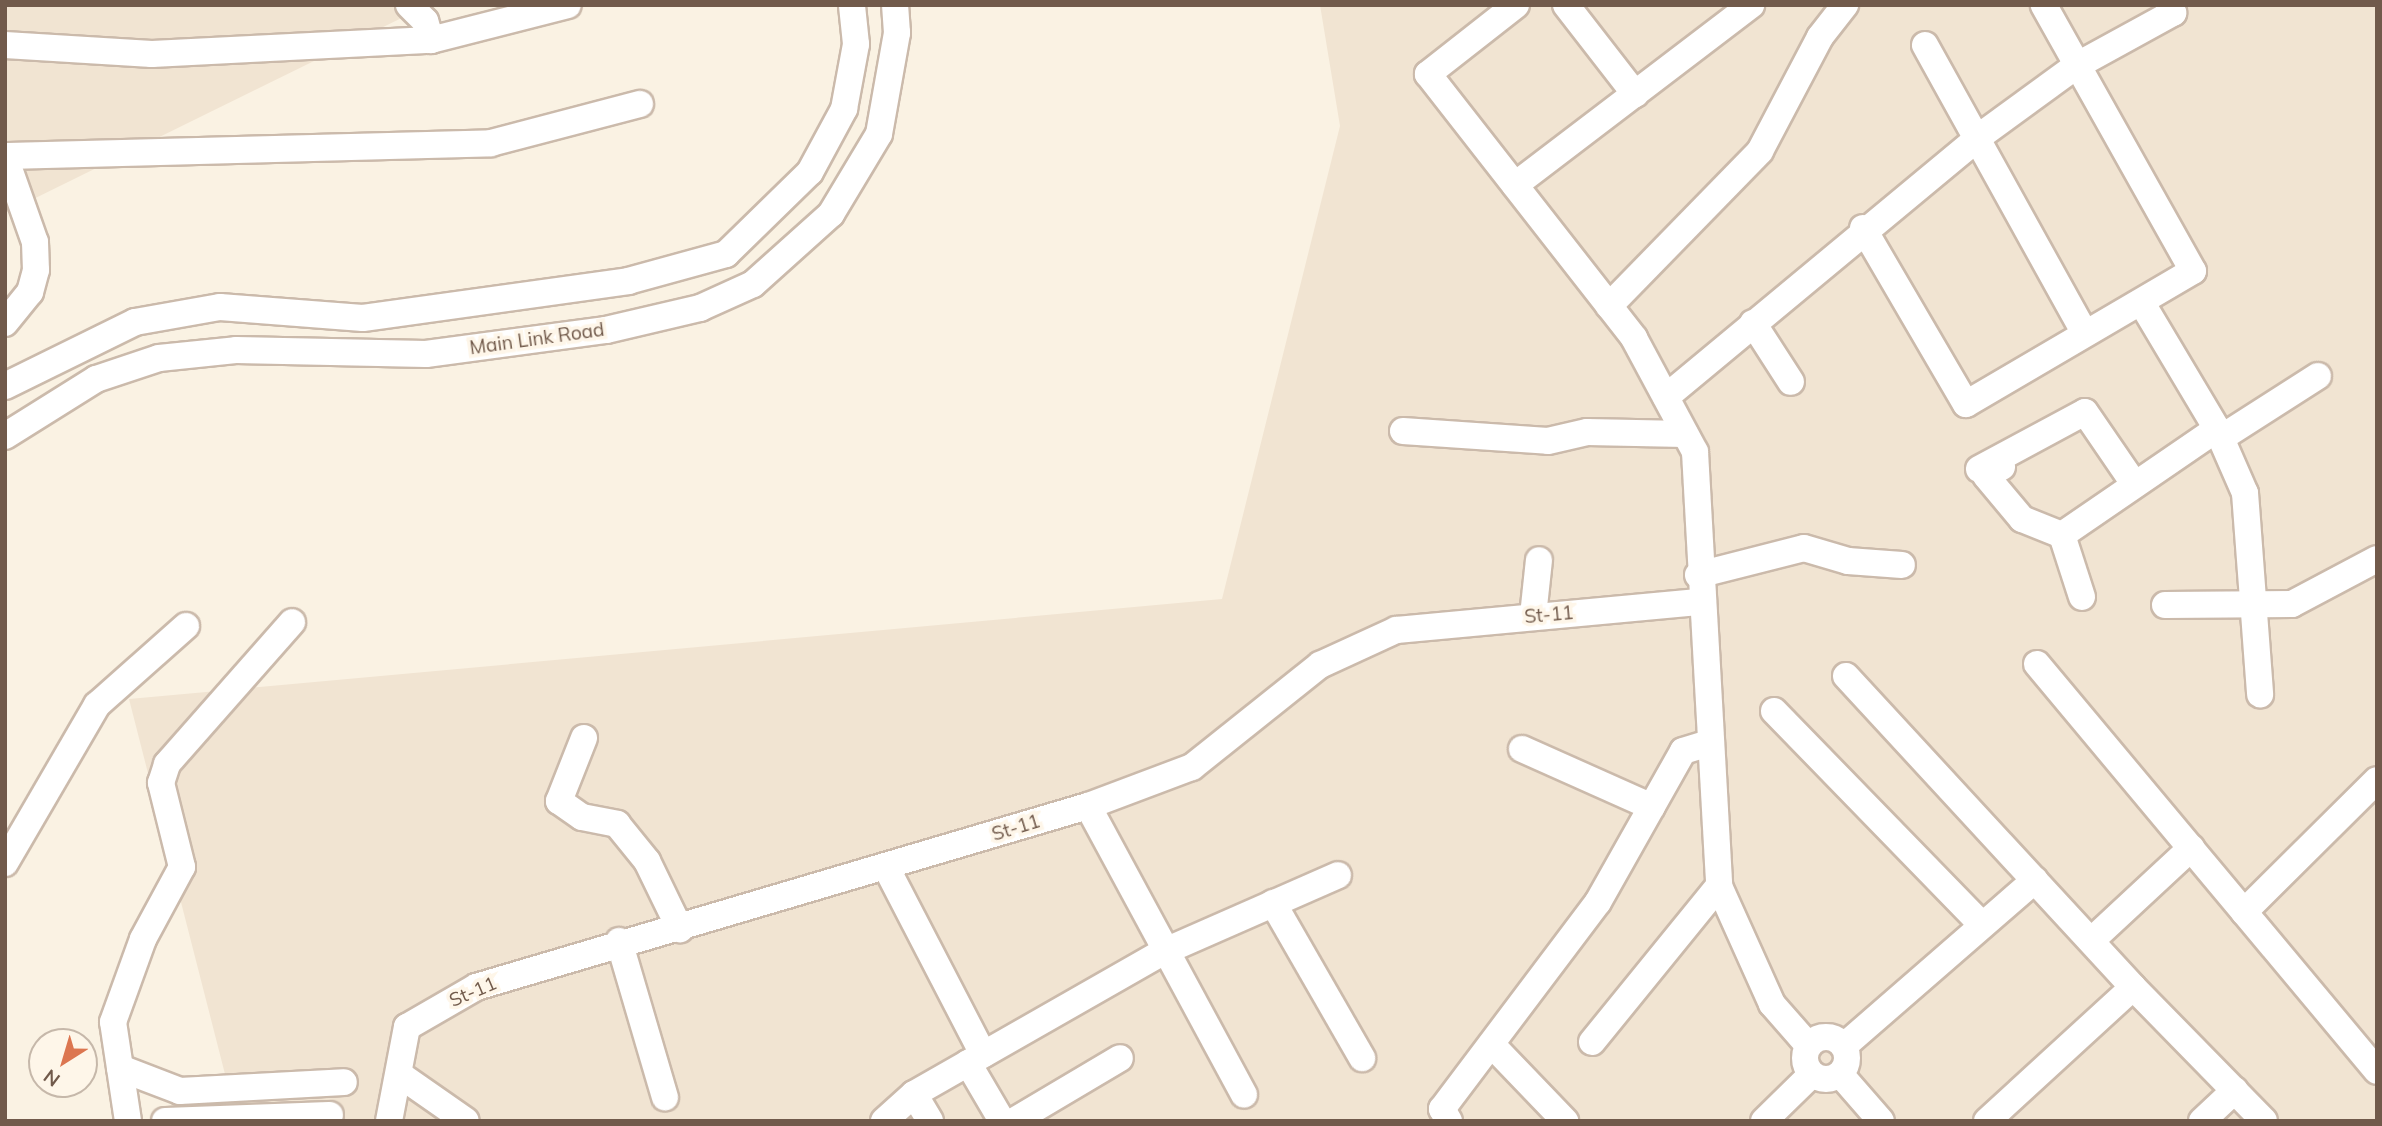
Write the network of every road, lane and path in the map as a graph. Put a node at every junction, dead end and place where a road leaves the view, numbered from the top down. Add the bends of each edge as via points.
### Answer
1 (409, 5) edge
2 (568, 5) edge
3 (852, 5) edge
4 (895, 5) edge
5 (1516, 5) edge
6 (1566, 5) edge
7 (1751, 5) edge
8 (1845, 5) edge
9 (2044, 5) edge
10 (2169, 5) edge
11 (431, 40) junction
12 (5, 45) edge
13 (1925, 45) dead end
14 (2076, 66) junction
15 (1634, 94) junction
16 (640, 104) dead end
17 (1976, 139) junction
18 (5, 156) edge
19 (1515, 185) junction
20 (1863, 228) junction
21 (2143, 305) junction
22 (1609, 306) junction
23 (5, 323) edge
24 (1753, 323) junction
25 (2085, 334) junction
26 (2318, 376) dead end
27 (1791, 382) dead end
28 (5, 386) edge
29 (1666, 397) junction
30 (1403, 431) dead end
31 (2219, 433) junction
32 (1685, 434) junction
33 (5, 436) edge
34 (2135, 485) junction
35 (2062, 535) junction
36 (2377, 559) edge
37 (1539, 560) dead end
38 (1902, 565) dead end
39 (1698, 575) junction
40 (2082, 597) dead end
41 (1699, 602) junction
42 (2252, 603) junction
43 (2165, 605) dead end
44 (1533, 616) junction
45 (292, 622) dead end
46 (186, 626) dead end
47 (2037, 664) dead end
48 (1846, 676) dead end
49 (2260, 694) dead end
50 (1774, 711) dead end
51 (584, 738) dead end
52 (1706, 744) junction
53 (1522, 749) dead end
54 (2377, 780) edge
55 (1088, 806) junction
56 (1652, 807) junction
57 (2191, 848) junction
58 (5, 863) edge
59 (886, 867) junction
60 (1338, 875) dead end
61 (2035, 880) junction
62 (1719, 886) junction
63 (1273, 903) junction
64 (2244, 912) junction
65 (1981, 924) junction
66 (680, 929) junction
67 (619, 941) junction
68 (2091, 942) junction
69 (1163, 952) junction
70 (2133, 987) junction
71 (1591, 1042) dead end
72 (1808, 1045) junction
73 (1494, 1046) junction
74 (1844, 1046) junction
75 (975, 1058) junction
76 (1120, 1058) dead end
77 (1362, 1058) dead end
78 (120, 1068) junction
79 (2377, 1071) edge
80 (1812, 1074) junction
81 (1840, 1074) junction
82 (400, 1075) junction
83 (344, 1083) dead end
84 (2235, 1090) junction
85 (914, 1094) junction
86 (1244, 1095) dead end
87 (665, 1097) dead end
88 (330, 1115) dead end
89 (128, 1121) edge
90 (166, 1121) edge
91 (389, 1121) edge
92 (466, 1121) edge
93 (884, 1121) edge
94 (930, 1121) edge
95 (1002, 1121) edge
96 (1014, 1121) edge
97 (1449, 1121) edge
98 (1565, 1121) edge
99 (1765, 1121) edge
100 (1881, 1121) edge
101 (1987, 1121) edge
102 (2202, 1121) edge
103 (2264, 1121) edge

1 - 11 street via 425,21
2 - 11 street
3 - 28 street via 856,44 844,109 810,172 726,254 628,281 363,318 208,309 135,322
4 - 33 street, Main Link Road via 898,33 879,134 831,214 753,284 700,309 606,330 426,354 236,350 159,358 96,379
5 - 19 street via 1428,74
6 - 15 street
7 - 15 street
8 - 22 street via 1820,37 1760,151
9 - 14 street
10 - 14 street via 2172,13
11 - 12 street via 152,54
13 - 17 street
14 - 17 street
14 - 21 street via 2193,271
15 - 19 street
16 - 18 street via 491,143
17 - 20 street
17 - 25 street
18 - 23 street via 35,242 36,270 30,292
19 - 22 street
20 - 24 street
20 - 25 street via 1965,404
21 - 25 street
21 - 31 street
22 - 29 street
24 - 27 street
24 - 29 street
26 - 31 street
29 - 32 street
30 - 32 street via 1548,440 1587,432
31 - 34 street
31 - 42 street via 2245,493
32 - 39 street via 1695,452
34 - 35 street
34 - 35 street via 2085,412 1990,468 1986,476 2017,515
35 - 40 street
36 - 42 street via 2306,600
37 - 44 street
38 - 39 street via 1848,561 1804,548
39 - 41 street
41 - 44 street, St-11
41 - 52 street
42 - 43 street
42 - 49 street
44 - 55 street, St-11 via 1396,630 1320,664 1192,767
45 - 78 street via 167,764 161,783 182,867 143,939 113,1022
46 - 58 street via 97,705
47 - 57 street
48 - 61 street
50 - 65 street
51 - 66 street via 559,801 582,817 617,824 653,872
52 - 56 street via 1683,751
52 - 62 street
53 - 56 street
54 - 64 street
55 - 59 street, St-11
55 - 69 street
56 - 73 street via 1598,902
57 - 64 street
57 - 68 street
59 - 66 street, St-11
59 - 75 street
60 - 63 street
61 - 65 street
61 - 68 street
62 - 71 street
62 - 72 street via 1772,1004
63 - 69 street
63 - 77 street
64 - 79 street
65 - 74 street
66 - 67 street, St-11
67 - 82 street, St-11 via 476,987 420,1017 402,1037
67 - 87 street
68 - 70 street
69 - 75 street
69 - 86 street
70 - 84 street
70 - 101 street
72 - 74 street via 1826,1036
72 - 80 street via 1805,1063
73 - 97 street via 1442,1109
73 - 98 street
74 - 81 street via 1847,1058
75 - 85 street
75 - 95 street
76 - 96 street
78 - 83 street via 180,1091
78 - 89 street
80 - 81 street
80 - 99 street
81 - 100 street
82 - 91 street, St-11
82 - 92 street
84 - 102 street
84 - 103 street
85 - 93 street
85 - 94 street
88 - 90 street

